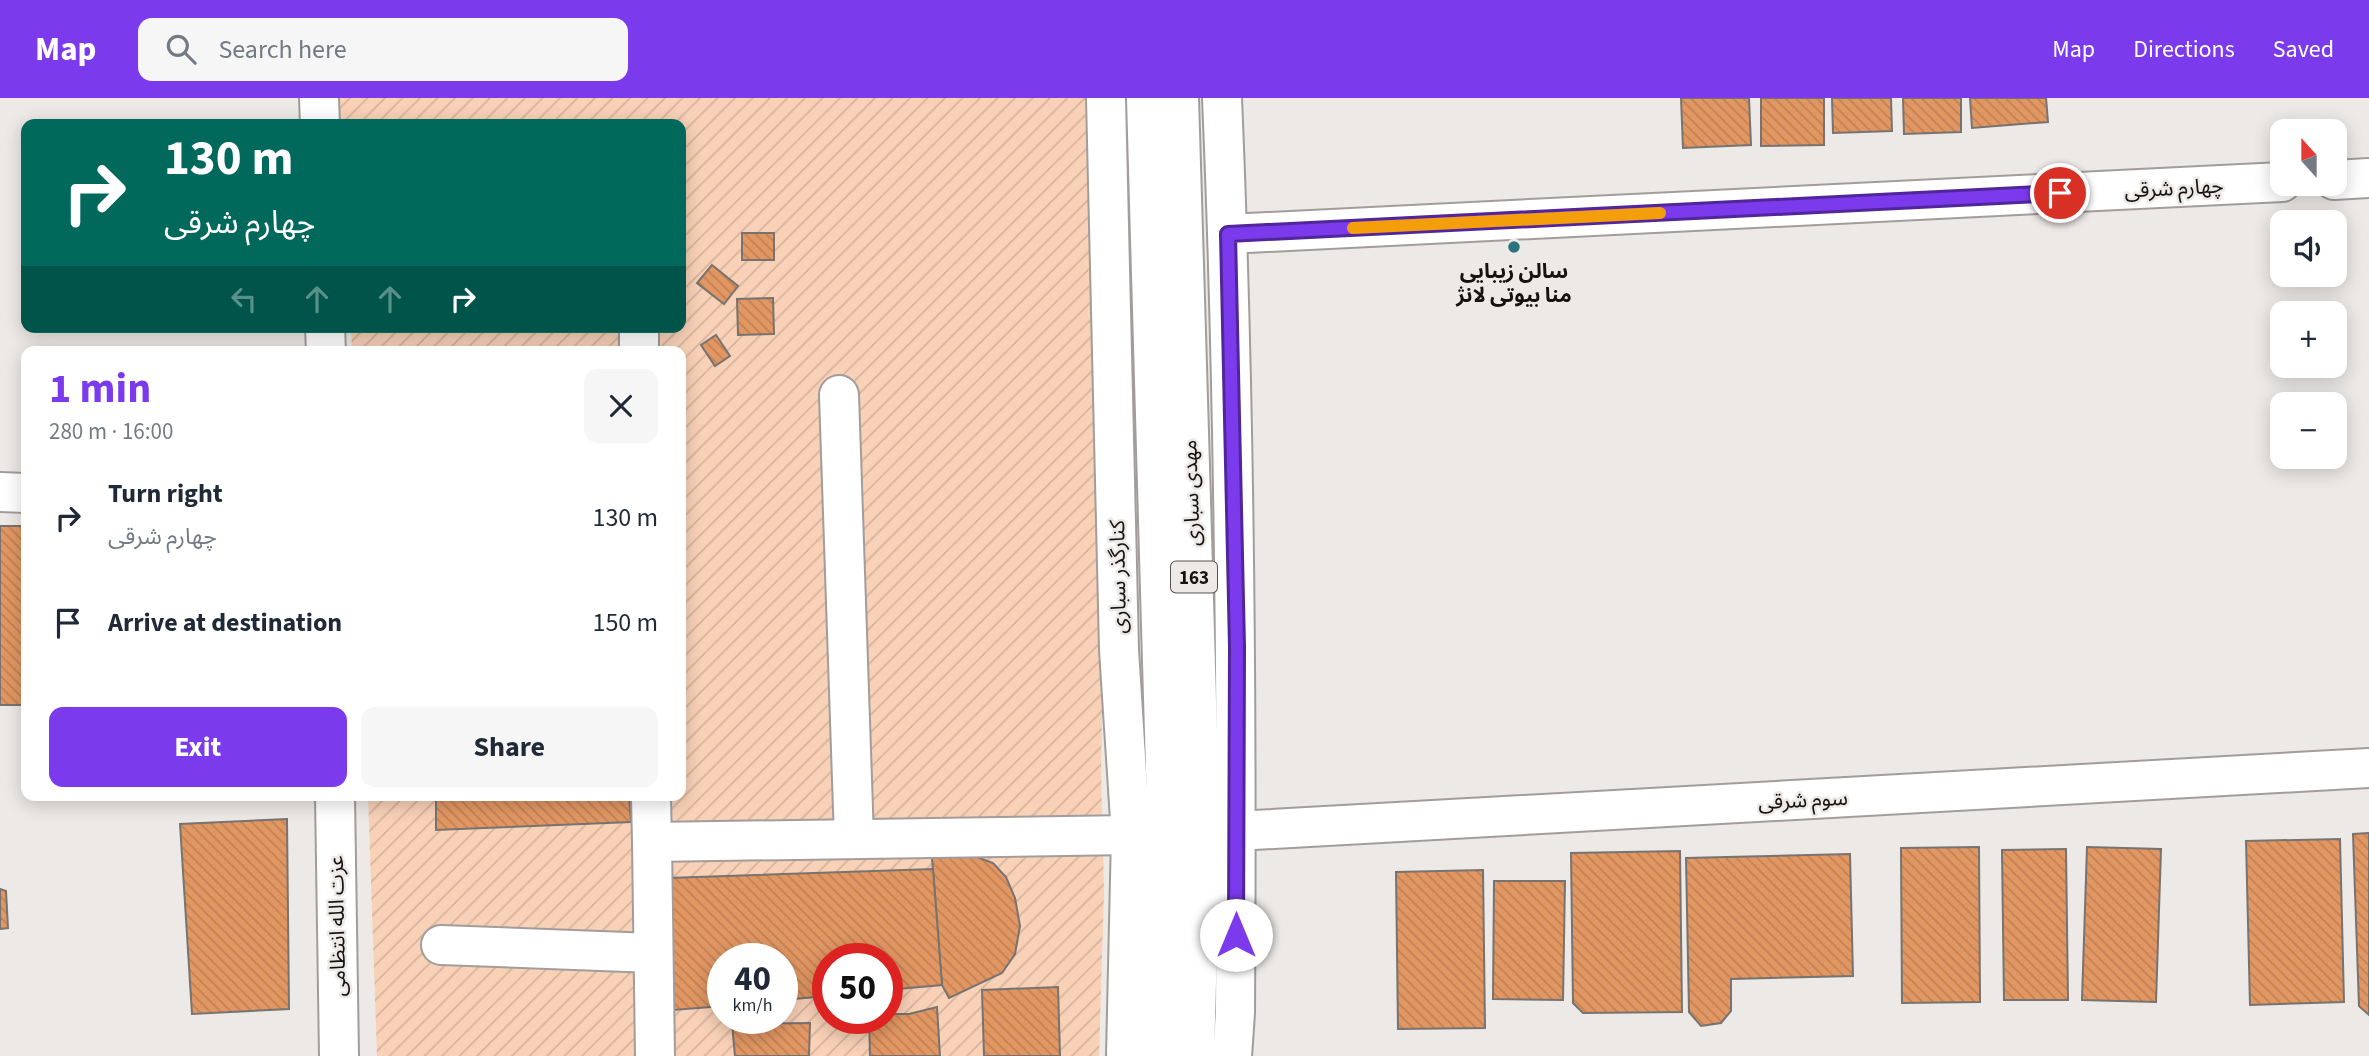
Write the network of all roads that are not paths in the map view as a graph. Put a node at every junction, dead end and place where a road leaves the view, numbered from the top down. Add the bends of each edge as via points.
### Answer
1 (319, 98) edge
2 (1106, 98) edge
3 (1146, 98) edge
4 (1179, 98) edge
5 (1222, 98) edge
6 (320, 119) edge
7 (2369, 178) edge
8 (2347, 179) edge
9 (2270, 183) edge
10 (1228, 234) junction
11 (839, 395) dead end
12 (0, 492) edge
13 (21, 493) edge
14 (2369, 768) edge
15 (335, 801) edge
16 (651, 801) edge
17 (1236, 831) junction
18 (1131, 835) junction
19 (854, 839) junction
20 (652, 842) junction
21 (441, 945) dead end
22 (653, 953) junction
23 (339, 1056) edge
24 (654, 1056) edge
25 (1126, 1056) edge
26 (1163, 1056) edge
27 (1195, 1056) edge
28 (1231, 1056) edge

1 - 6 main road
2 - 18 main road, کنارگذر سباری via 1119,650
3 - 26 main road, مهدی سباری / 163 via 1167,838
4 - 27 main road, مهدی سباری / 163 via 1201,835
5 - 10 main road
7 - 8 main road
9 - 10 main road, چهارم شرقی
10 - 17 main road
11 - 19 main road
12 - 13 main road
14 - 17 main road, سوم شرقی
15 - 23 main road, عزت الله انتظامی
16 - 20 main road
17 - 28 main road
18 - 19 main road
18 - 25 main road, کنارگذر سباری
19 - 20 main road
20 - 22 main road
21 - 22 main road
22 - 24 main road

